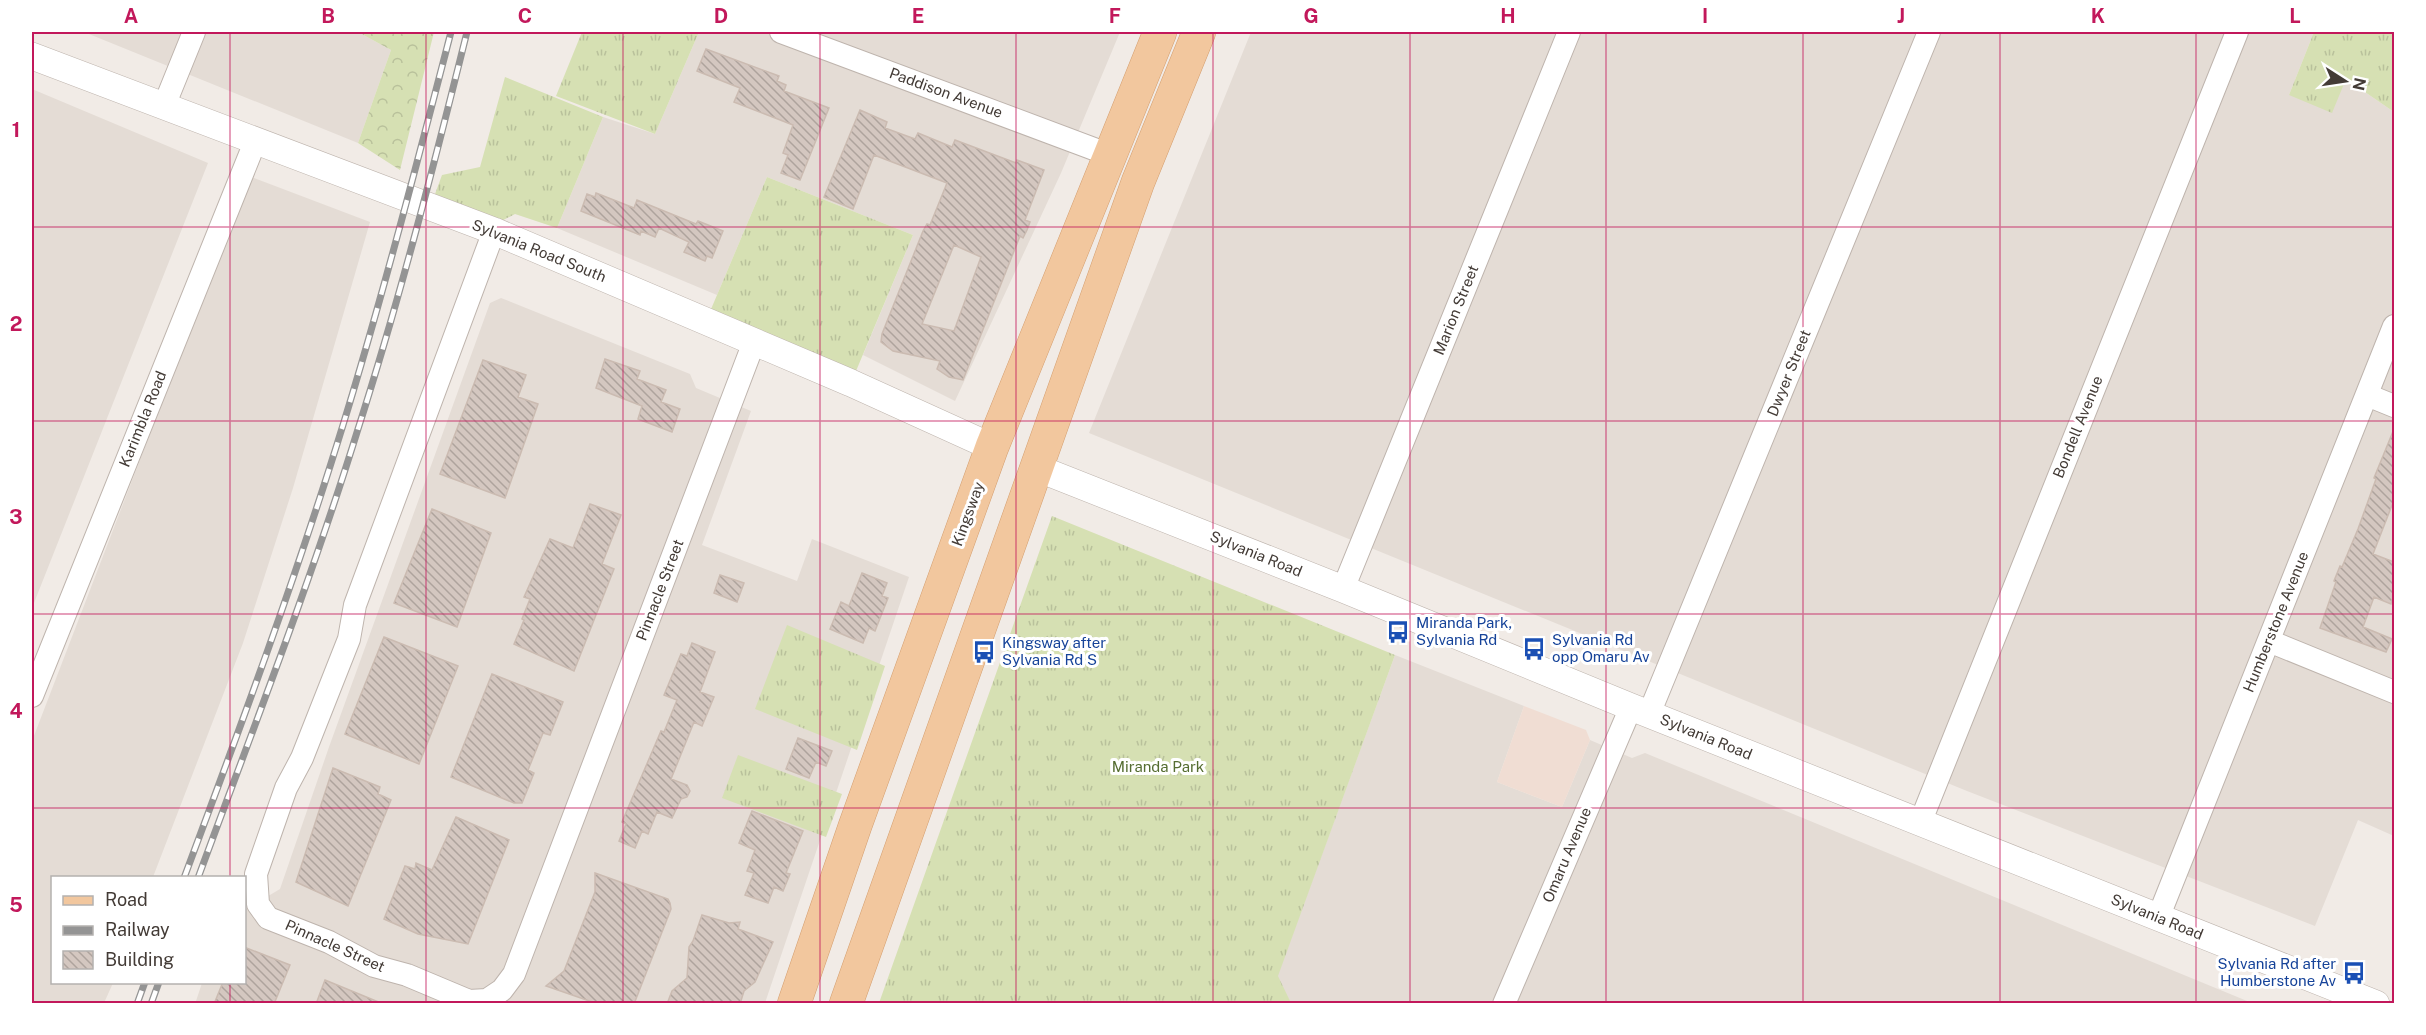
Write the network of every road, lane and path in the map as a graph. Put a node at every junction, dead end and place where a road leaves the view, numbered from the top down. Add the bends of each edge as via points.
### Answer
1 (194, 32) edge
2 (781, 32) edge
3 (1160, 32) edge
4 (1199, 32) edge
5 (1569, 32) edge
6 (1929, 32) edge
7 (2237, 32) edge
8 (32, 56) edge
9 (164, 106) junction
10 (255, 142) junction
11 (1110, 155) junction
12 (494, 231) junction
13 (2394, 326) edge
14 (754, 342) junction
15 (2367, 395) junction
16 (2394, 406) edge
17 (992, 447) junction
18 (1037, 468) junction
19 (1343, 589) junction
20 (2269, 641) junction
21 (2394, 692) edge
22 (32, 696) edge
23 (1640, 711) junction
24 (1920, 823) junction
25 (2158, 918) junction
26 (794, 1004) edge
27 (846, 1004) edge
28 (1504, 1004) edge
29 (2376, 1004) edge

1 - 9 street
2 - 11 street, Paddison Avenue
3 - 11 main road, Kingsway
4 - 18 main road via 1138,182
5 - 19 street, Marion Street
6 - 23 street, Dwyer Street
7 - 24 street, Bondell Avenue
8 - 9 street, Sylvania Road South
9 - 10 street, Sylvania Road South
10 - 12 street, Sylvania Road South
10 - 22 street, Karimbla Road
11 - 17 main road, Kingsway
12 - 14 street, Sylvania Road South
12 - 14 street, Pinnacle Street via 355,605 349,639 302,758 286,788 256,874 258,904 268,918 329,942 374,966 469,1001 487,1000 502,990 514,974
13 - 15 street, Humberstone Avenue
14 - 17 street, Sylvania Road South
15 - 16 street
15 - 20 street, Humberstone Avenue
17 - 18 main road, Sylvania Road South
17 - 26 main road, Kingsway
18 - 19 street, Sylvania Road
18 - 27 main road
19 - 23 street, Sylvania Road
20 - 21 street
20 - 25 street, Humberstone Avenue
23 - 24 street, Sylvania Road
23 - 28 street, Omaru Avenue
24 - 25 street, Sylvania Road
25 - 29 street, Sylvania Road

